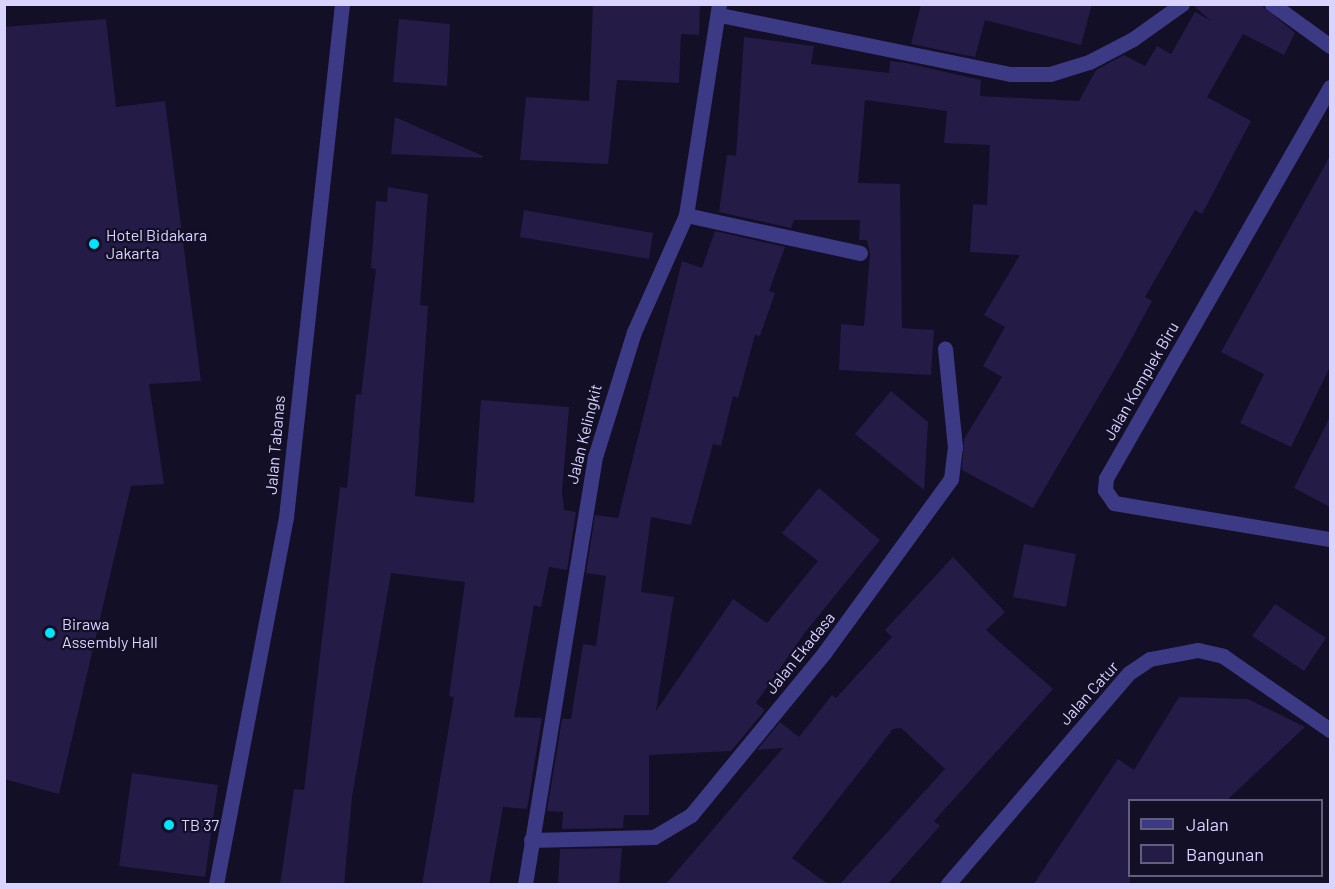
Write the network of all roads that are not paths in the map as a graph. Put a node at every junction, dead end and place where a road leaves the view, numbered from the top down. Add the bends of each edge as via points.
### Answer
1 (342, 4) edge
2 (1182, 4) edge
3 (1272, 4) edge
4 (720, 10) edge
5 (1330, 46) edge
6 (1330, 87) edge
7 (686, 215) junction
8 (860, 253) dead end
9 (945, 349) dead end
10 (1330, 539) edge
11 (1330, 730) edge
12 (531, 840) junction
13 (216, 885) edge
14 (525, 885) edge
15 (948, 885) edge

1 - 13 street, Jalan Tabanas via 286,517
2 - 4 street via 1133,39 1089,62 1050,74 1010,74
3 - 5 street
4 - 7 street, Jalan Kelingkit
6 - 10 street, Jalan Komplek Biru via 1106,478 1106,490 1114,503
7 - 8 street
7 - 12 street, Jalan Kelingkit via 634,332 595,458
9 - 12 street, Jalan Ekadasa via 954,447 951,479 824,653 691,815 654,837
11 - 15 street, Jalan Catur via 1223,656 1198,650 1150,659 1128,673
12 - 14 street, Jalan Kelingkit

